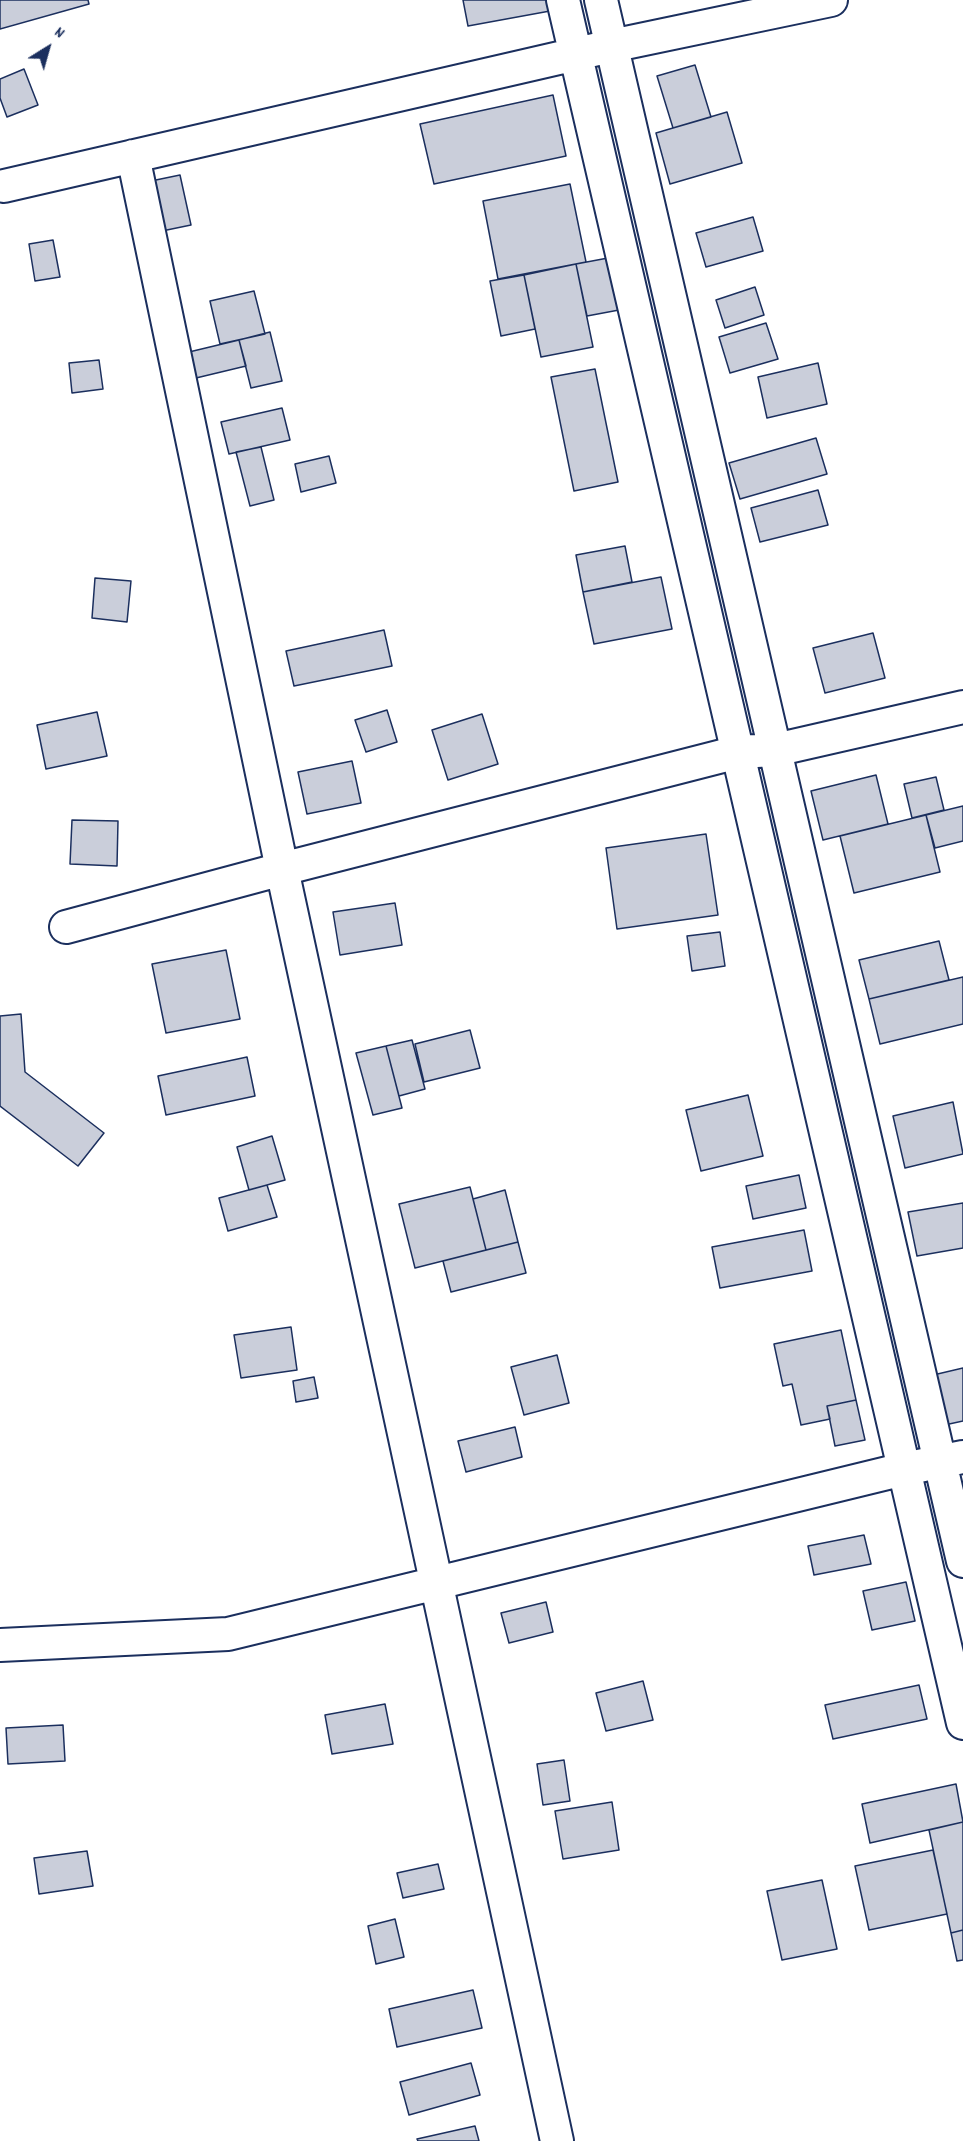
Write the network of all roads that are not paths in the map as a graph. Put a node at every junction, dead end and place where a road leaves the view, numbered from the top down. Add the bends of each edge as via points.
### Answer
1 (563, 0) edge
2 (601, 0) edge
3 (831, 0) edge
4 (611, 46) junction
5 (575, 55) junction
6 (133, 156) junction
7 (4, 186) dead end
8 (963, 707) edge
9 (775, 750) junction
10 (738, 752) junction
11 (282, 868) junction
12 (66, 927) dead end
13 (952, 1459) edge
14 (904, 1469) junction
15 (963, 1561) edge
16 (436, 1583) junction
17 (0, 1645) edge
18 (963, 1723) edge
19 (557, 2141) edge

1 - 5 street
2 - 4 street
3 - 4 street
4 - 5 street
4 - 9 street
5 - 6 street
5 - 10 street
6 - 7 street
6 - 11 street
8 - 9 street
9 - 10 street
9 - 13 street
10 - 11 street
10 - 14 street
11 - 12 street
11 - 16 street
13 - 14 street
13 - 15 street
14 - 16 street
14 - 18 street
16 - 17 street via 228,1634
16 - 19 street

